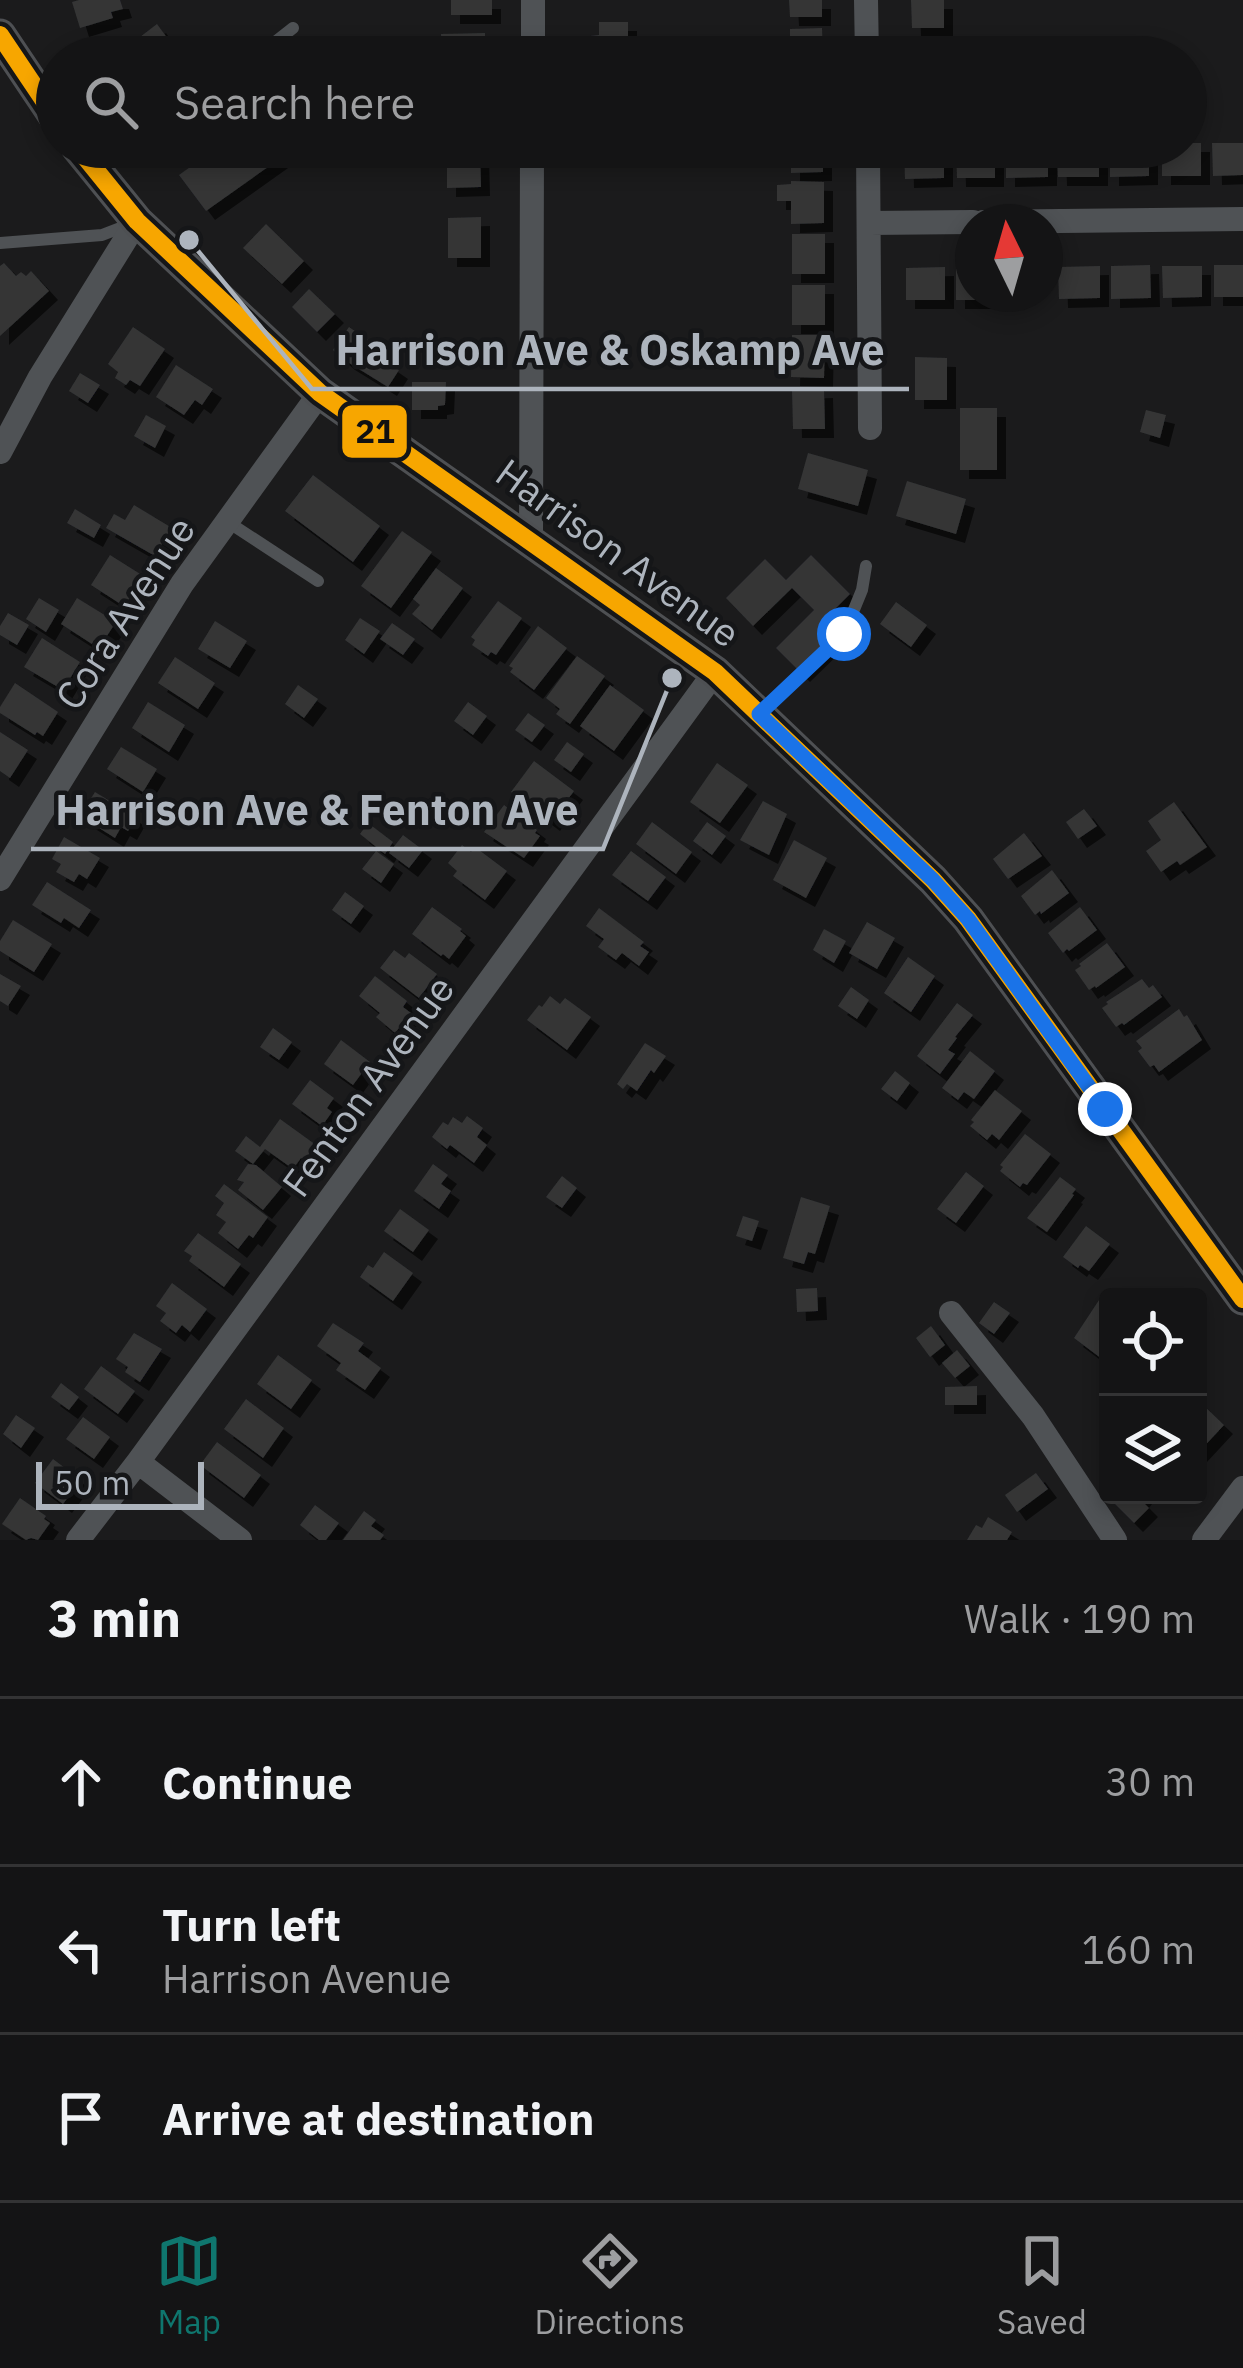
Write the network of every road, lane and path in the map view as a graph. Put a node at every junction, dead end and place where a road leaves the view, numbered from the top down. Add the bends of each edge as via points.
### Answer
1 (533, 0) edge
2 (866, 0) edge
3 (293, 28) dead end
4 (0, 35) edge
5 (283, 36) edge
6 (533, 36) edge
7 (867, 36) edge
8 (36, 89) edge
9 (104, 168) edge
10 (532, 168) edge
11 (868, 168) edge
12 (1243, 219) edge
13 (137, 221) junction
14 (1063, 221) edge
15 (955, 222) edge
16 (869, 223) junction
17 (0, 243) edge
18 (320, 393) junction
19 (870, 428) dead end
20 (0, 452) edge
21 (227, 522) junction
22 (531, 540) junction
23 (866, 566) dead end
24 (318, 581) dead end
25 (715, 672) junction
26 (759, 714) junction
27 (0, 879) edge
28 (1243, 1299) edge
29 (952, 1313) dead end
30 (138, 1462) junction
31 (1243, 1488) edge
32 (78, 1540) edge
33 (240, 1540) edge
34 (1115, 1540) edge
35 (1204, 1540) edge

1 - 6 street
2 - 7 street
3 - 5 lane
4 - 8 main road
9 - 13 main road, Harrison Avenue
10 - 22 street
11 - 16 street
12 - 14 street
13 - 17 lane via 102,236
13 - 18 main road, Harrison Avenue
13 - 20 street
15 - 16 street
16 - 19 street
18 - 21 street, Cora Avenue
18 - 22 main road, Harrison Avenue
21 - 24 lane
21 - 27 street, Cora Avenue
22 - 25 main road, Harrison Avenue
23 - 26 lane via 844,634
25 - 26 main road, Harrison Avenue
25 - 30 street, Fenton Avenue
26 - 28 main road, Harrison Avenue via 968,919
29 - 34 street
30 - 32 street, Fenton Avenue
30 - 33 street
31 - 35 street

